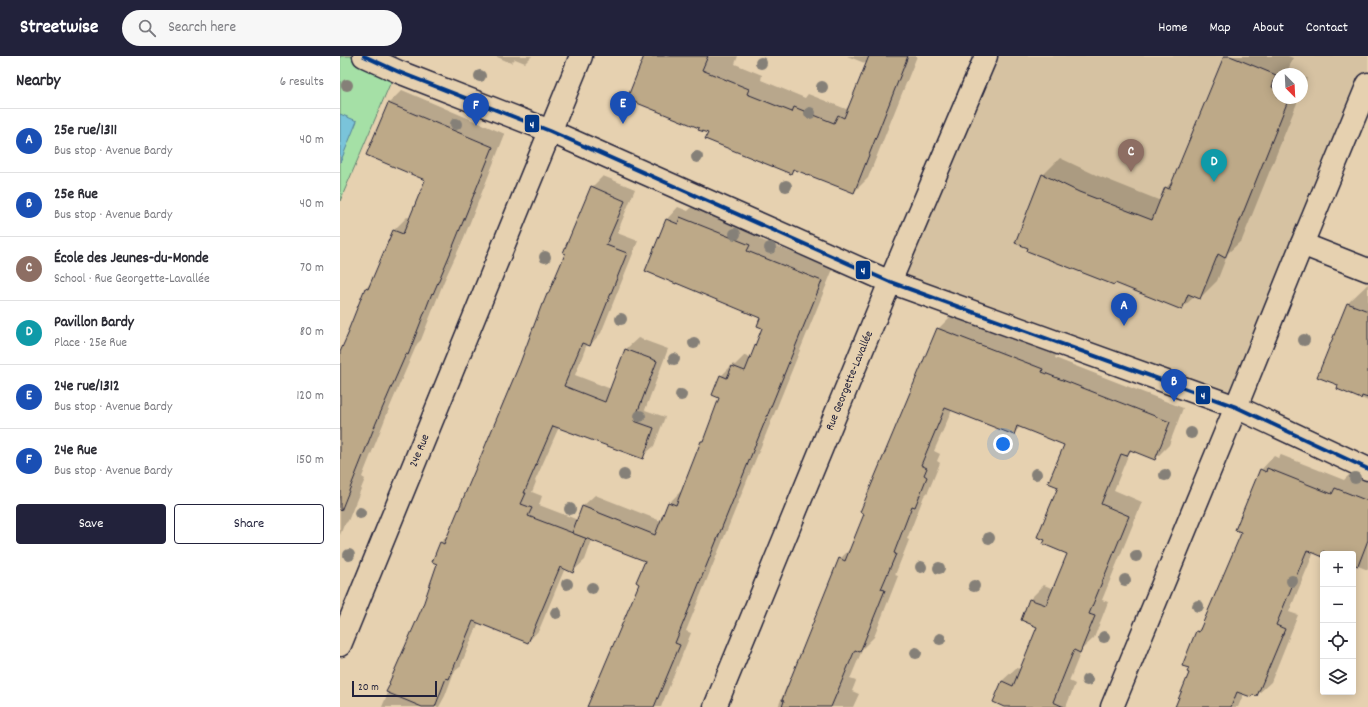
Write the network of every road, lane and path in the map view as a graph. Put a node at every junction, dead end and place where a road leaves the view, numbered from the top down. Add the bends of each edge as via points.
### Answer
1 (364, 56) edge
2 (581, 56) edge
3 (986, 56) edge
4 (1368, 84) edge
5 (550, 131) junction
6 (1302, 244) junction
7 (1368, 270) edge
8 (890, 282) junction
9 (1236, 407) junction
10 (1368, 469) edge
11 (340, 645) edge
12 (716, 707) edge
13 (1112, 707) edge

1 - 5 street
2 - 5 street, 24e Rue
3 - 8 street, Rue Georgette-Lavallée
4 - 6 street
5 - 8 street
5 - 11 street, 24e Rue
6 - 7 street
6 - 9 street
8 - 9 street
8 - 12 street, Rue Georgette-Lavallée
9 - 10 street
9 - 13 street

